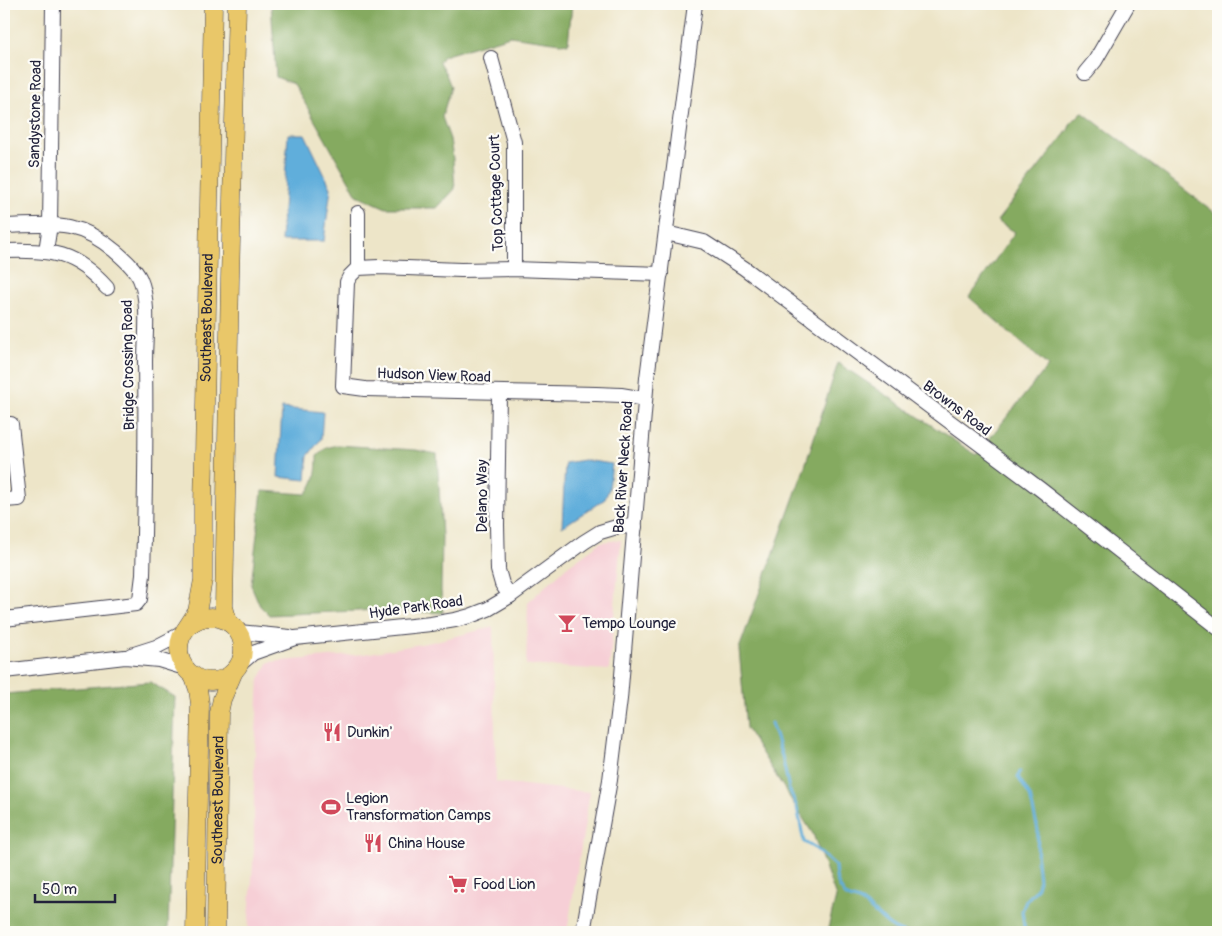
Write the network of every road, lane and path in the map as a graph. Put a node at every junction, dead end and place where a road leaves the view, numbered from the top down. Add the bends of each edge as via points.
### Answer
1 (53, 4) edge
2 (214, 4) edge
3 (237, 4) edge
4 (695, 4) edge
5 (1128, 4) edge
6 (491, 58) dead end
7 (1085, 73) dead end
8 (358, 214) dead end
9 (50, 225) junction
10 (4, 226) edge
11 (666, 233) junction
12 (4, 251) edge
13 (46, 251) junction
14 (358, 268) junction
15 (514, 269) junction
16 (661, 274) junction
17 (107, 288) dead end
18 (499, 393) junction
19 (645, 400) junction
20 (4, 424) edge
21 (4, 500) edge
22 (635, 527) junction
23 (510, 596) junction
24 (4, 619) edge
25 (234, 627) junction
26 (1218, 628) edge
27 (185, 631) junction
28 (296, 638) junction
29 (126, 657) junction
30 (237, 668) junction
31 (4, 671) edge
32 (189, 672) junction
33 (195, 932) edge
34 (216, 932) edge
35 (583, 932) edge

1 - 9 street, Sandystone Road
2 - 27 main road, Southeast Boulevard via 203,580 197,612
3 - 25 main road, Southeast Boulevard via 224,607
4 - 11 street, Back River Neck Road
5 - 7 street
6 - 15 street, Top Cottage Court via 514,142
8 - 14 street, Hudson View Road
9 - 10 street, Bridge Crossing Road
9 - 13 street, Sandystone Road
9 - 24 street, Bridge Crossing Road via 80,229 102,241 128,263 142,288 145,311 142,590 136,604
11 - 16 street, Back River Neck Road
11 - 26 street, Browns Road via 704,242 744,268 1040,489
12 - 13 street
13 - 17 street via 79,263
14 - 15 street
14 - 18 street, Hudson View Road via 347,282 343,386
15 - 16 street
16 - 19 street, Back River Neck Road
18 - 19 street, Hudson View Road via 621,395
18 - 23 street, Delano Way via 498,570
19 - 22 street, Back River Neck Road
20 - 21 street via 11,424 19,498
22 - 23 street, Hyde Park Road via 620,526 600,532
22 - 35 street, Back River Neck Road via 610,780
23 - 28 street, Hyde Park Road via 488,609 455,620
25 - 27 main road via 215,617 202,618
25 - 28 street, Hyde Park Road
25 - 30 main road via 244,646
27 - 29 street via 156,647
27 - 32 main road via 180,656
28 - 30 street, Hyde Park Road via 253,653
29 - 31 street
29 - 32 street via 159,660
30 - 32 main road via 223,680 201,679
30 - 34 main road, Southeast Boulevard via 219,713
32 - 33 main road, Southeast Boulevard via 198,689 200,704

